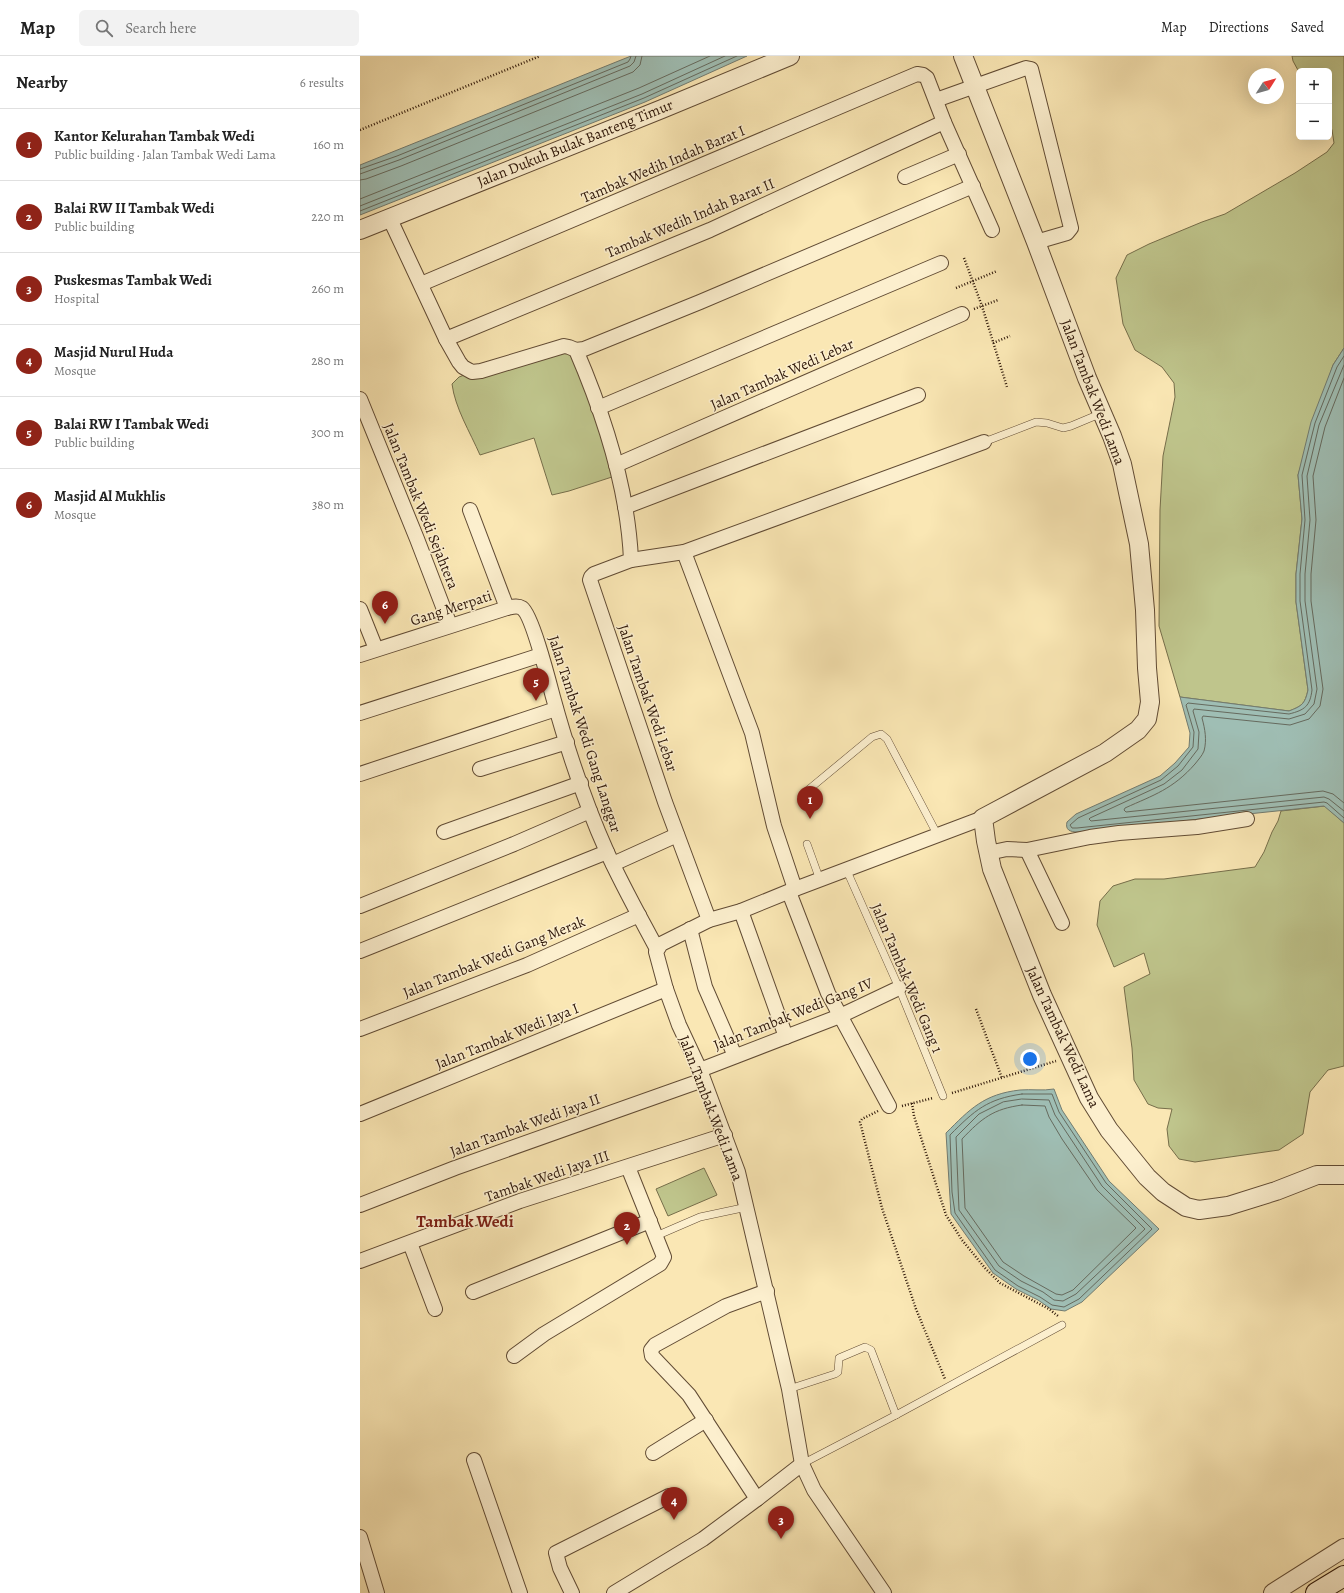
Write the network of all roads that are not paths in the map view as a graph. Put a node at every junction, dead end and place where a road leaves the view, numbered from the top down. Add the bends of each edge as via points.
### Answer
1 (790, 56) edge
2 (963, 56) edge
3 (975, 86) junction
4 (936, 100) junction
5 (944, 122) junction
6 (959, 154) junction
7 (905, 178) dead end
8 (973, 186) junction
9 (389, 217) junction
10 (360, 230) edge
11 (992, 230) dead end
12 (1036, 242) junction
13 (941, 263) dead end
14 (421, 284) junction
15 (962, 314) road end
16 (446, 339) junction
17 (576, 350) junction
18 (918, 396) dead end
19 (360, 399) edge
20 (598, 408) junction
21 (1102, 413) junction
22 (984, 442) joint
23 (616, 465) junction
24 (625, 507) junction
25 (470, 510) dead end
26 (684, 552) junction
27 (630, 560) junction
28 (507, 608) junction
29 (360, 609) edge
30 (527, 615) joint
31 (450, 625) junction
32 (376, 649) junction
33 (360, 655) edge
34 (541, 655) junction
35 (556, 709) junction
36 (360, 713) edge
37 (567, 742) junction
38 (480, 769) dead end
39 (360, 774) edge
40 (581, 783) junction
41 (808, 790) dead end
42 (590, 811) junction
43 (984, 818) junction
44 (1247, 818) dead end
45 (948, 831) junction
46 (444, 832) dead end
47 (677, 835) junction
48 (808, 844) dead end
49 (1027, 850) junction
50 (988, 853) junction
51 (610, 858) junction
52 (847, 871) junction
53 (820, 880) junction
54 (792, 891) junction
55 (360, 906) edge
56 (741, 912) junction
57 (639, 915) junction
58 (709, 920) junction
59 (1062, 923) dead end
60 (690, 929) junction
61 (657, 950) junction
62 (360, 951) edge
63 (898, 988) junction
64 (666, 989) junction
65 (840, 1016) junction
66 (360, 1029) edge
67 (786, 1037) junction
68 (735, 1056) junction
69 (702, 1075) junction
70 (943, 1096) road end
71 (889, 1106) road end
72 (360, 1114) edge
73 (725, 1135) junction
74 (628, 1167) junction
75 (1344, 1175) edge
76 (360, 1205) edge
77 (747, 1207) junction
78 (650, 1221) junction
79 (656, 1236) junction
80 (410, 1243) junction
81 (360, 1261) edge
82 (767, 1291) junction
83 (472, 1292) dead end
84 (435, 1309) dead end
85 (1062, 1324) road end
86 (514, 1356) dead end
87 (788, 1389) junction
88 (896, 1415) junction
89 (706, 1420) junction
90 (654, 1453) dead end
91 (474, 1460) dead end
92 (802, 1464) junction
93 (669, 1496) dead end
94 (757, 1500) junction
95 (360, 1537) edge
96 (1344, 1548) edge
97 (1344, 1576) edge
98 (618, 1592) edge
99 (378, 1593) edge
100 (520, 1593) edge
101 (572, 1593) edge
102 (884, 1593) edge
103 (1273, 1593) edge
104 (1316, 1593) edge

1 - 9 street, Jalan Dukuh Bulak Banteng Timur
2 - 3 street, Jalan Tambak Wedi Lama
3 - 4 street
3 - 12 street, Jalan Tambak Wedi Lama
3 - 12 street via 1026,68 1031,69 1071,228 1067,233
4 - 5 street
4 - 14 street, Tambak Wedih Indah Barat I via 927,78 917,74
5 - 6 street
5 - 16 street, Tambak Wedih Indah Barat II via 710,230
6 - 7 street
6 - 8 street
8 - 11 street
8 - 17 street via 700,302
9 - 10 street, Jalan Dukuh Bulak Banteng Timur
9 - 14 street
12 - 21 street, Jalan Tambak Wedi Lama
13 - 20 street
14 - 16 street
15 - 23 street, Jalan Tambak Wedi Lebar
16 - 17 street via 459,362 472,372 564,346
17 - 20 street
18 - 24 street
19 - 31 street, Jalan Tambak Wedi Sejahtera
20 - 23 street
21 - 22 lane via 1063,428 1036,422
21 - 43 street, Jalan Tambak Wedi Lama via 1122,464 1139,544 1150,702 1148,719 1138,730 1105,753
22 - 26 street
23 - 24 street
24 - 27 street
25 - 28 street
26 - 27 street
26 - 54 street via 752,733
27 - 47 street, Jalan Tambak Wedi Lebar via 594,574 590,580
28 - 30 street, Gang Merpati via 517,606
28 - 31 street, Gang Merpati
29 - 32 street
30 - 34 street, Jalan Tambak Wedi Gang Langgar
31 - 32 street, Gang Merpati
32 - 33 street, Gang Merpati
34 - 35 street, Jalan Tambak Wedi Gang Langgar
34 - 36 street
35 - 37 street, Jalan Tambak Wedi Gang Langgar
35 - 39 street
37 - 38 street
37 - 40 street, Jalan Tambak Wedi Gang Langgar
40 - 42 street, Jalan Tambak Wedi Gang Langgar
40 - 46 street
41 - 45 lane via 872,737 881,734 887,739
42 - 51 street, Jalan Tambak Wedi Gang Langgar
42 - 55 street
43 - 45 street, Jalan Tambak Wedi Lama
43 - 50 street, Jalan Tambak Wedi Lama
44 - 49 street via 1197,827 1090,837
45 - 52 street, Jalan Tambak Wedi Lama
47 - 51 street
47 - 58 street, Jalan Tambak Wedi Lebar
48 - 53 lane
49 - 50 street via 1007,849
49 - 59 street
50 - 75 street, Jalan Tambak Wedi Lama via 1020,940 1089,1098 1108,1130 1147,1178 1186,1207 1199,1210 1228,1206 1276,1192 1317,1175
51 - 57 street, Jalan Tambak Wedi Gang Langgar
51 - 62 street
52 - 53 street, Jalan Tambak Wedi Lama
52 - 63 lane, Jalan Tambak Wedi Gang 1
53 - 54 street, Jalan Tambak Wedi Lama
54 - 56 street, Jalan Tambak Wedi Lama
54 - 65 street via 828,993
56 - 58 street, Jalan Tambak Wedi Lama
56 - 67 street
57 - 61 street, Jalan Tambak Wedi Gang Langgar
57 - 66 street, Jalan Tambak Wedi Gang Merak via 527,965
58 - 60 street, Jalan Tambak Wedi Lama
60 - 61 street, Jalan Tambak Wedi Lama via 661,944
60 - 68 street via 705,987
61 - 64 street, Jalan Tambak Wedi Lama
63 - 65 street, Jalan Tambak Wedi Gang IV
63 - 70 lane, Jalan Tambak Wedi Gang 1
64 - 69 street, Jalan Tambak Wedi Lama
64 - 72 street, Jalan Tambak Wedi Jaya I
65 - 67 street, Jalan Tambak Wedi Gang IV
65 - 71 street
67 - 68 street, Jalan Tambak Wedi Gang IV
68 - 69 street, Jalan Tambak Wedi Gang IV
69 - 73 street, Jalan Tambak Wedi Lama
69 - 76 street, Jalan Tambak Wedi Jaya II
73 - 74 street, Tambak Wedi Jaya III
73 - 77 street, Jalan Tambak Wedi Lama
74 - 78 street
74 - 80 street, Tambak Wedi Jaya III via 520,1201
77 - 79 lane via 700,1217
77 - 82 street, Jalan Tambak Wedi Lama
78 - 79 street
78 - 83 street
79 - 86 street via 664,1257 660,1264 544,1334
80 - 81 street, Tambak Wedi Jaya III
80 - 84 street
82 - 87 street, Jalan Tambak Wedi Lama
82 - 89 street via 726,1306 655,1345 651,1350 652,1356 689,1395
85 - 88 lane
87 - 88 lane via 835,1374 838,1372 839,1358 868,1347
87 - 92 street, Jalan Tambak Wedi Lama
88 - 92 lane
89 - 90 street
89 - 94 street
91 - 100 street
92 - 94 street
92 - 102 street, Jalan Tambak Wedi Lama via 814,1490
93 - 101 street via 556,1553
94 - 98 street via 703,1539
95 - 99 street
96 - 103 street
97 - 104 main road

